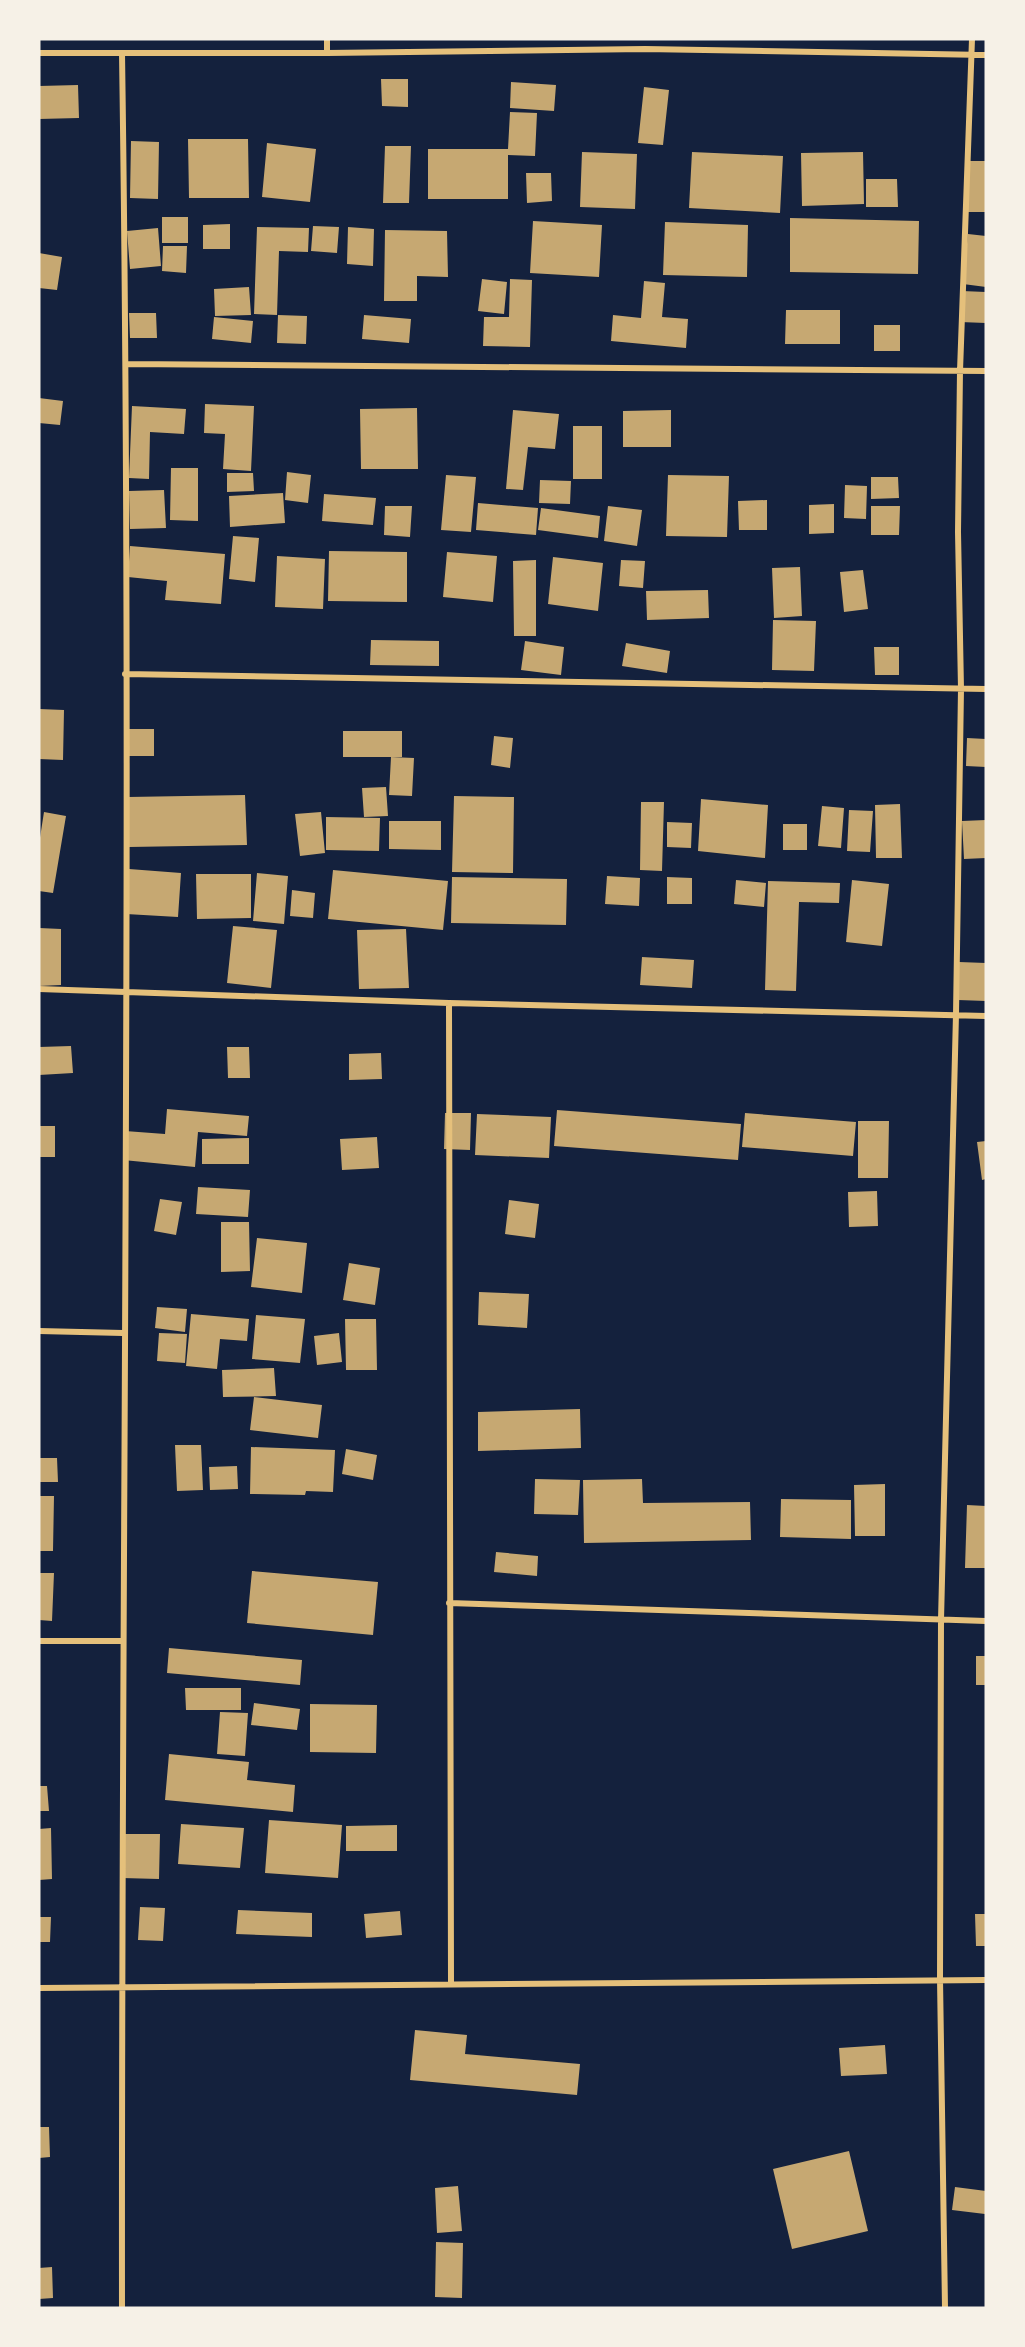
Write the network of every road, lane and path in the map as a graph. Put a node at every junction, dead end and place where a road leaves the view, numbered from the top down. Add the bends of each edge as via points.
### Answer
1 (327, 39) edge
2 (645, 39) edge
3 (972, 39) edge
4 (645, 49) junction
5 (39, 53) edge
6 (122, 53) junction
7 (327, 53) junction
8 (972, 55) junction
9 (986, 55) edge
10 (126, 364) junction
11 (960, 370) junction
12 (986, 371) edge
13 (125, 674) junction
14 (961, 689) junction
15 (986, 689) edge
16 (39, 989) edge
17 (127, 991) junction
18 (449, 1003) junction
19 (956, 1014) junction
20 (986, 1016) edge
21 (39, 1331) edge
22 (123, 1333) junction
23 (449, 1603) junction
24 (941, 1620) junction
25 (986, 1621) edge
26 (39, 1641) edge
27 (122, 1641) junction
28 (940, 1978) junction
29 (986, 1980) edge
30 (451, 1983) junction
31 (39, 1988) edge
32 (121, 1988) junction
33 (122, 2308) edge
34 (945, 2308) edge

1 - 7 street
2 - 4 street
3 - 8 street
4 - 7 street
4 - 8 street
5 - 6 street
6 - 7 street
6 - 10 street
8 - 9 street
8 - 11 street
10 - 11 street
10 - 13 street
11 - 12 street
11 - 14 street
13 - 14 street
13 - 17 street
14 - 15 street
14 - 19 street
16 - 17 street
17 - 18 street
17 - 22 street
18 - 19 street
18 - 23 street
19 - 20 street
19 - 24 street
21 - 22 street
22 - 27 street
23 - 24 street
23 - 30 street
24 - 25 street
24 - 28 street
26 - 27 street
27 - 32 street
28 - 29 street
28 - 30 street
28 - 34 street
30 - 32 street
31 - 32 street
32 - 33 street

